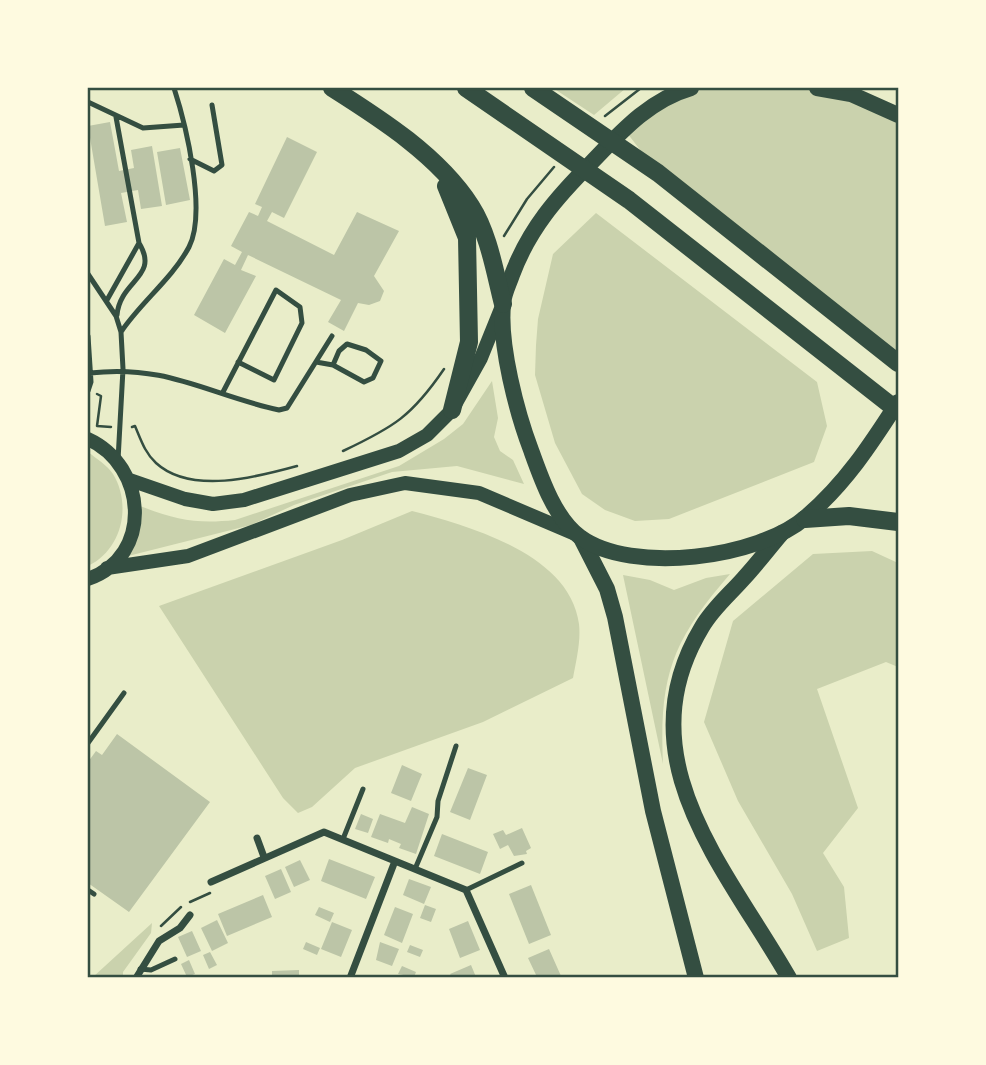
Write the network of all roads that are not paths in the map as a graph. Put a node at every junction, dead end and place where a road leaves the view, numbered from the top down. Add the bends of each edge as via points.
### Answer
1 (174, 88) edge
2 (332, 88) edge
3 (466, 88) edge
4 (533, 88) edge
5 (691, 88) edge
6 (817, 88) edge
7 (88, 102) edge
8 (212, 105) dead end
9 (898, 115) edge
10 (117, 117) junction
11 (184, 125) junction
12 (190, 159) junction
13 (435, 165) junction
14 (139, 243) junction
15 (88, 274) edge
16 (107, 300) junction
17 (503, 304) junction
18 (117, 316) junction
19 (121, 332) junction
20 (88, 336) edge
21 (332, 336) dead end
22 (238, 362) junction
23 (316, 362) junction
24 (898, 363) edge
25 (333, 365) junction
26 (123, 369) junction
27 (90, 373) junction
28 (88, 391) edge
29 (223, 392) junction
30 (898, 402) edge
31 (452, 410) junction
32 (898, 411) edge
33 (88, 439) edge
34 (118, 460) junction
35 (130, 480) junction
36 (805, 519) junction
37 (898, 522) edge
38 (782, 533) junction
39 (579, 537) junction
40 (107, 568) junction
41 (88, 579) edge
42 (124, 693) dead end
43 (88, 743) edge
44 (456, 746) dead end
45 (363, 789) dead end
46 (257, 838) dead end
47 (343, 839) junction
48 (264, 857) junction
49 (395, 861) junction
50 (522, 863) dead end
51 (415, 869) junction
52 (211, 882) dead end
53 (88, 890) edge
54 (466, 890) junction
55 (94, 894) dead end
56 (190, 915) dead end
57 (175, 959) dead end
58 (140, 969) junction
59 (136, 978) edge
60 (350, 978) edge
61 (505, 978) edge
62 (696, 978) edge
63 (789, 978) edge

1 - 11 lane
2 - 13 highway via 377,117
3 - 32 highway via 629,200
4 - 24 highway via 658,173
5 - 17 main road via 649,108 556,199 520,253
6 - 9 main road via 851,94
7 - 10 lane
8 - 12 lane via 222,165 214,172
10 - 11 lane via 143,128
10 - 14 lane
11 - 12 lane
12 - 19 lane via 197,216 189,246
13 - 17 highway via 472,207
13 - 31 highway via 467,238 468,342
14 - 16 lane
14 - 18 lane via 148,257 147,266 118,301
15 - 16 lane
16 - 18 lane
17 - 31 main road via 481,358
17 - 39 main road via 507,354 525,436 543,482
18 - 19 lane
19 - 26 lane
20 - 27 lane
21 - 23 lane
22 - 22 lane via 276,290 300,307 302,323 274,380
22 - 29 lane
23 - 25 lane
23 - 29 lane via 287,408 279,410
25 - 25 lane via 364,382 373,378 380,361 347,344
26 - 27 lane
26 - 29 lane via 187,380
26 - 34 lane
27 - 28 lane
30 - 36 main road via 850,474
31 - 35 main road via 427,435 400,451 244,500 213,504
33 - 34 main road
34 - 35 main road
35 - 40 main road via 135,503 133,528 123,550
36 - 37 highway via 849,516
36 - 38 main road
38 - 39 main road via 703,557 657,560
38 - 63 main road via 702,626 678,687 673,716 674,754 688,806 720,870
39 - 40 main road via 486,495 405,483 350,495 188,556
39 - 62 main road via 607,589 615,617 653,811
40 - 41 main road
42 - 43 lane
44 - 51 lane via 437,817
45 - 47 lane
46 - 48 street
47 - 48 street via 324,832
47 - 49 street
48 - 52 street
49 - 51 street
49 - 60 street
50 - 54 lane
51 - 54 street
53 - 55 lane
54 - 61 street
56 - 58 street via 180,928 159,941
57 - 58 lane via 151,970
58 - 59 street

